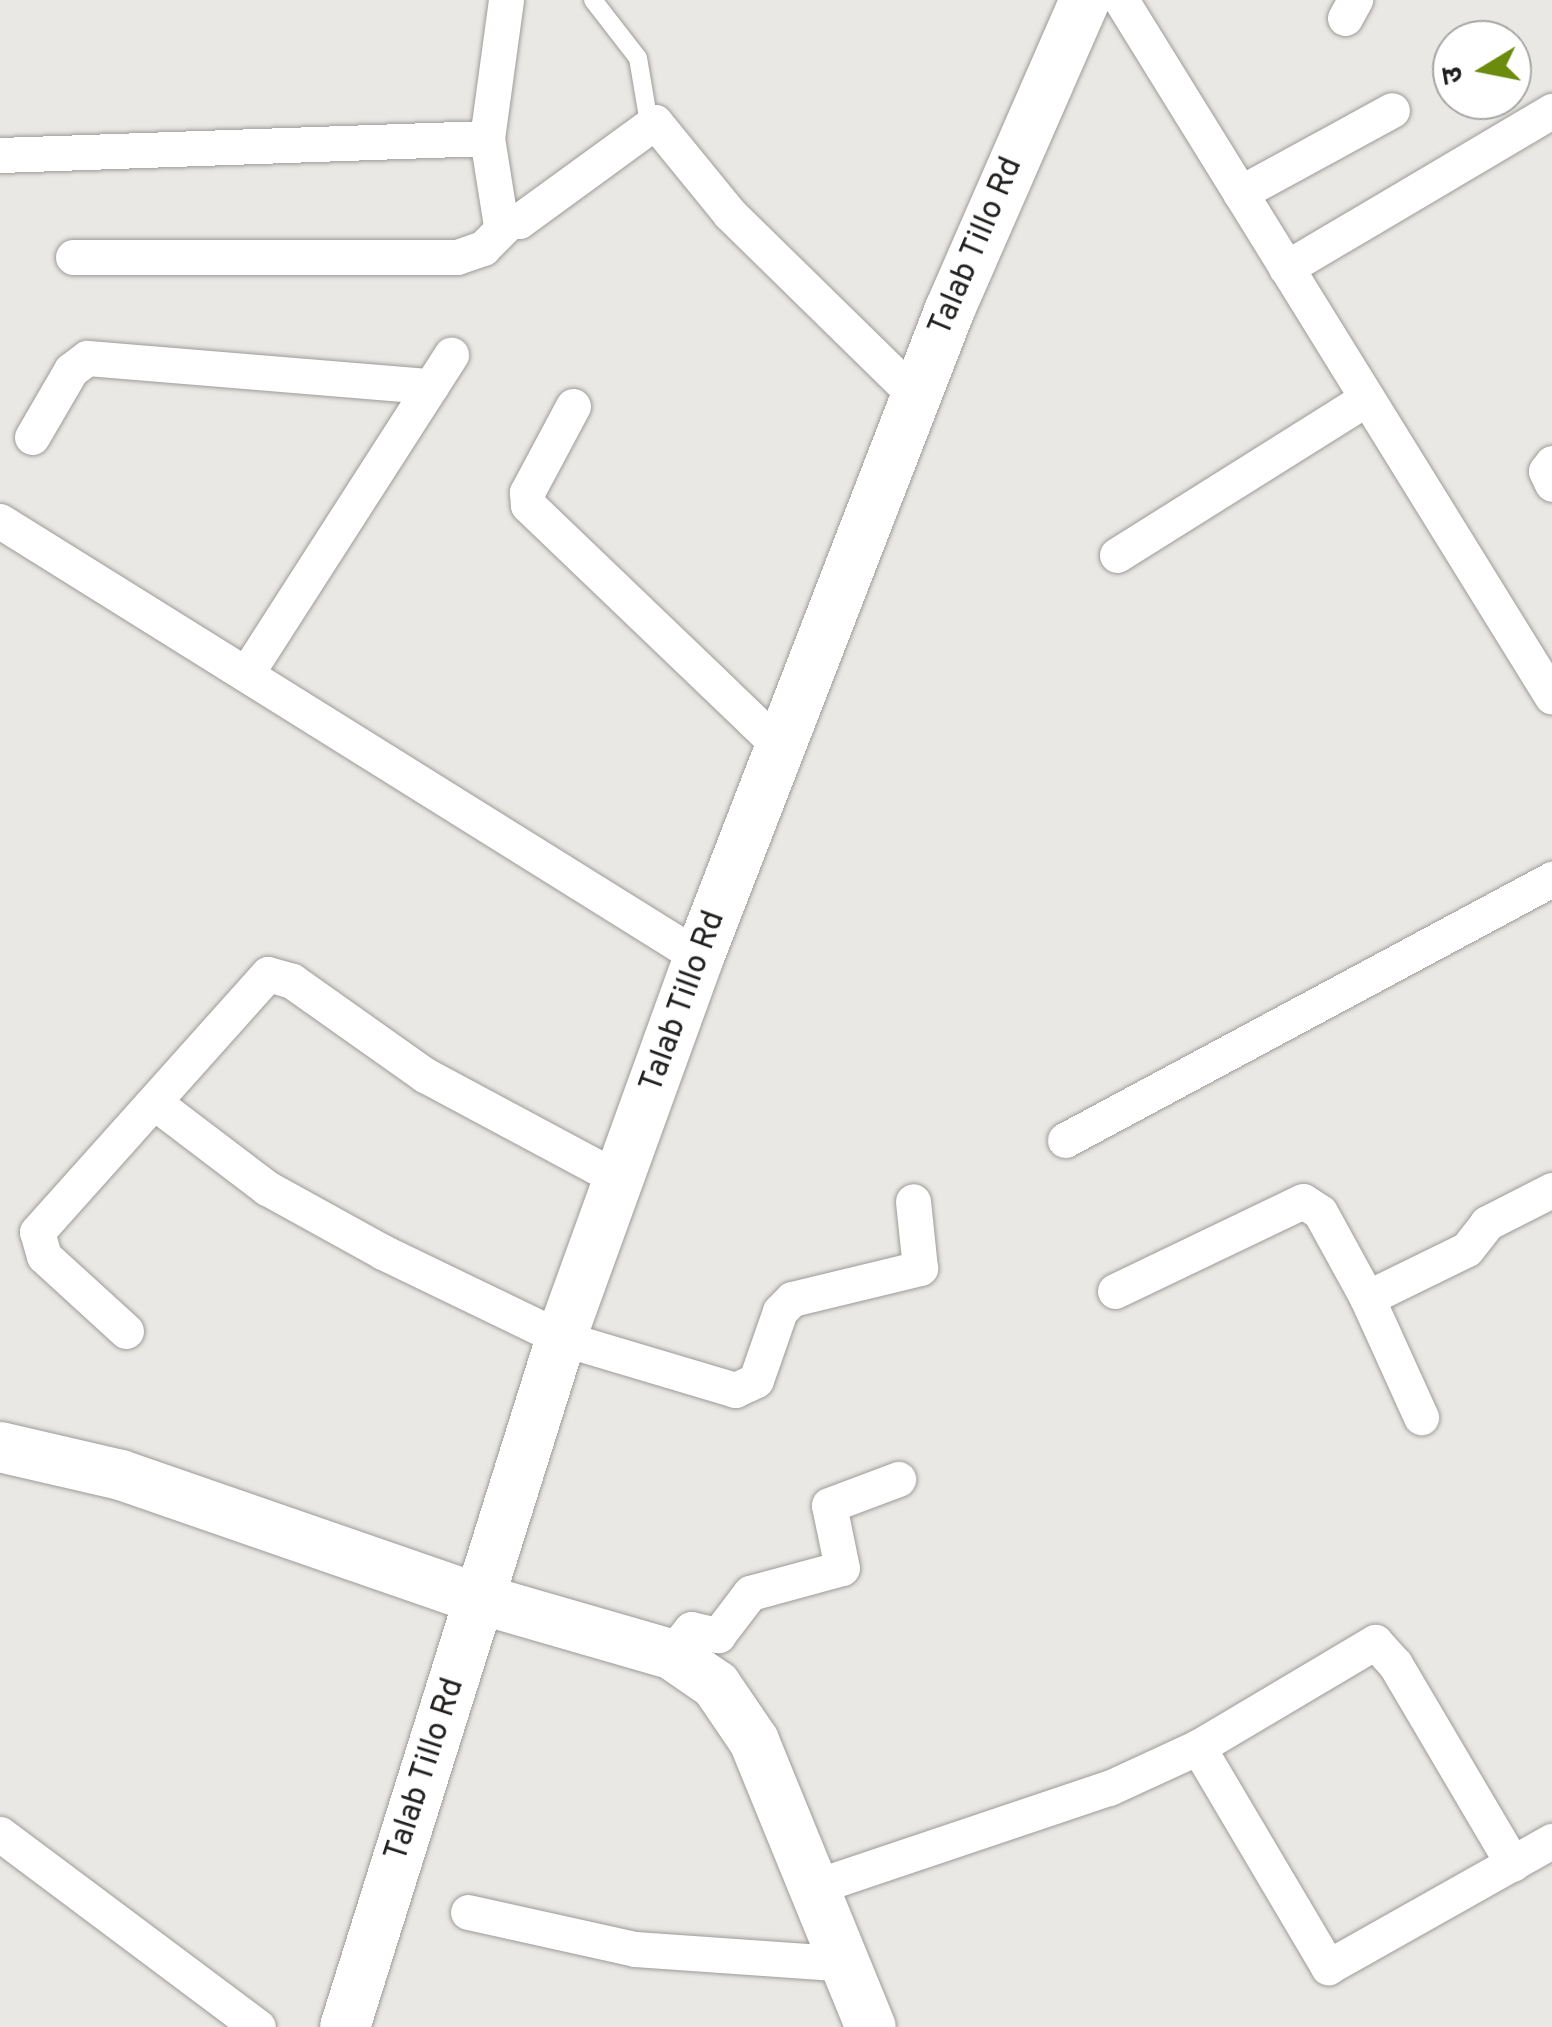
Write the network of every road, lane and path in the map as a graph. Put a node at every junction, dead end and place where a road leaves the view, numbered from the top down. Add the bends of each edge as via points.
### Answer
1 (506, 0) edge
2 (594, 0) edge
3 (1085, 0) edge
4 (1121, 0) edge
5 (1392, 110) dead end
6 (1552, 111) edge
7 (649, 124) junction
8 (487, 138) junction
9 (0, 155) edge
10 (1240, 193) junction
11 (508, 224) junction
12 (72, 257) dead end
13 (1286, 268) junction
14 (451, 355) dead end
15 (430, 386) junction
16 (916, 396) junction
17 (1367, 398) junction
18 (573, 406) dead end
19 (32, 438) dead end
20 (1552, 463) edge
21 (1552, 484) edge
22 (0, 521) edge
23 (1117, 556) dead end
24 (248, 671) junction
25 (1552, 696) edge
26 (780, 747) junction
27 (1552, 879) edge
28 (700, 957) junction
29 (155, 1103) junction
30 (1064, 1140) dead end
31 (621, 1180) junction
32 (1552, 1190) edge
33 (913, 1202) dead end
34 (1115, 1291) dead end
35 (1367, 1298) junction
36 (126, 1331) dead end
37 (561, 1338) junction
38 (1421, 1416) dead end
39 (0, 1447) edge
40 (898, 1479) dead end
41 (480, 1599) junction
42 (676, 1646) junction
43 (1198, 1747) junction
44 (0, 1834) edge
45 (1552, 1841) edge
46 (1513, 1864) junction
47 (837, 1879) junction
48 (468, 1912) dead end
49 (849, 1964) junction
50 (258, 2027) edge
51 (345, 2027) edge
52 (871, 2027) edge

1 - 8 street
2 - 7 lane via 638,58
3 - 16 main road, Talab Tillo Rd
4 - 10 street
5 - 10 street
6 - 13 street
7 - 11 street
7 - 16 street via 663,127 730,214
8 - 9 street
8 - 11 street via 498,215
10 - 13 street
11 - 12 street via 483,248 456,257
13 - 17 street
14 - 15 street
15 - 19 street via 87,358 71,370
15 - 24 street
16 - 26 main road, Talab Tillo Rd
17 - 23 street
17 - 25 street
18 - 26 street via 527,492 528,505
20 - 21 street via 1546,472
22 - 24 street
24 - 28 street
26 - 28 main road, Talab Tillo Rd
27 - 30 street
28 - 31 main road, Talab Tillo Rd
29 - 31 street via 259,979 278,974 425,1076
29 - 36 street via 34,1240
29 - 37 street via 267,1188
31 - 37 main road, Talab Tillo Rd
32 - 35 street via 1487,1223 1467,1250
33 - 37 street via 920,1268 792,1299 780,1311 756,1380 744,1390
34 - 35 street via 1304,1201 1320,1212
35 - 38 street
37 - 41 main road, Talab Tillo Rd
39 - 41 main road via 121,1476
40 - 42 street via 830,1505 842,1568 750,1593 718,1635 691,1628
41 - 42 main road
41 - 51 main road, Talab Tillo Rd
42 - 47 main road via 731,1701
43 - 46 street via 1380,1643
43 - 46 street via 1328,1968
43 - 47 street via 1085,1798
44 - 50 street
45 - 46 street
47 - 49 main road
48 - 49 street via 635,1949
49 - 52 main road

